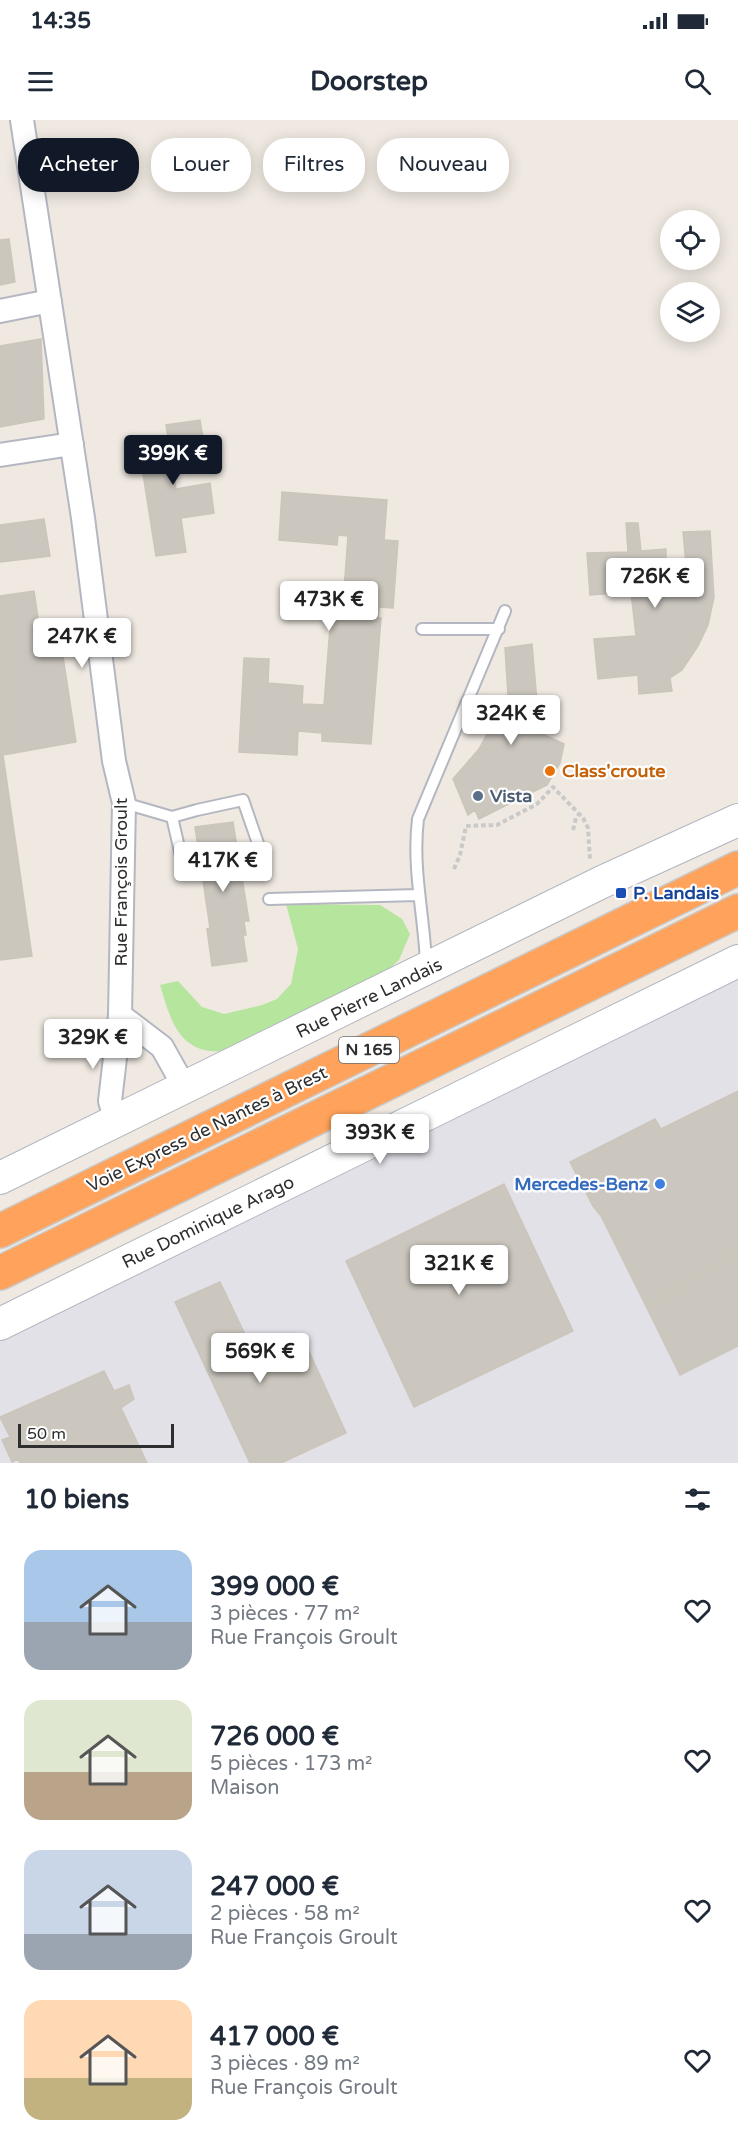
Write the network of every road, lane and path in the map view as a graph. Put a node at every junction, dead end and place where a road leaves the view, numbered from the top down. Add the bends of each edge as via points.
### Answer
1 (22, 120) edge
2 (0, 311) edge
3 (52, 311) junction
4 (72, 444) junction
5 (0, 455) edge
6 (505, 611) dead end
7 (422, 629) dead end
8 (499, 629) junction
9 (124, 803) junction
10 (579, 814) junction
11 (172, 818) junction
12 (738, 820) edge
13 (573, 830) dead end
14 (262, 855) dead end
15 (738, 868) edge
16 (184, 869) dead end
17 (454, 869) dead end
18 (602, 882) junction
19 (418, 895) junction
20 (269, 898) dead end
21 (738, 910) edge
22 (738, 961) edge
23 (426, 970) junction
24 (120, 1015) junction
25 (185, 1088) junction
26 (116, 1122) junction
27 (0, 1178) edge
28 (0, 1231) edge
29 (0, 1273) edge
30 (0, 1324) edge

1 - 3 street, Rue François Groult
2 - 3 street
3 - 4 street, Rue François Groult
4 - 5 street
4 - 9 street, Rue François Groult via 114,761
6 - 8 lane
7 - 8 lane
8 - 19 lane via 418,819
9 - 11 lane
9 - 24 street, Rue François Groult
10 - 13 path
10 - 17 path via 554,787 537,804 497,825 466,826
10 - 18 path via 588,828 590,860
11 - 14 lane via 243,800
11 - 16 lane
12 - 18 street, Rue Pierre Landais
15 - 28 highway, Voie Express de Nantes à Brest / N 165
18 - 23 street, Rue Pierre Landais
19 - 20 lane
19 - 23 lane
21 - 29 highway, Voie Express de Nantes à Brest / N 165
22 - 30 street, Rue Dominique Arago
23 - 25 street, Rue Pierre Landais
24 - 25 street via 162,1047
24 - 26 street, Rue François Groult via 110,1101
25 - 26 street, Rue Pierre Landais
26 - 27 street, Rue Pierre Landais

